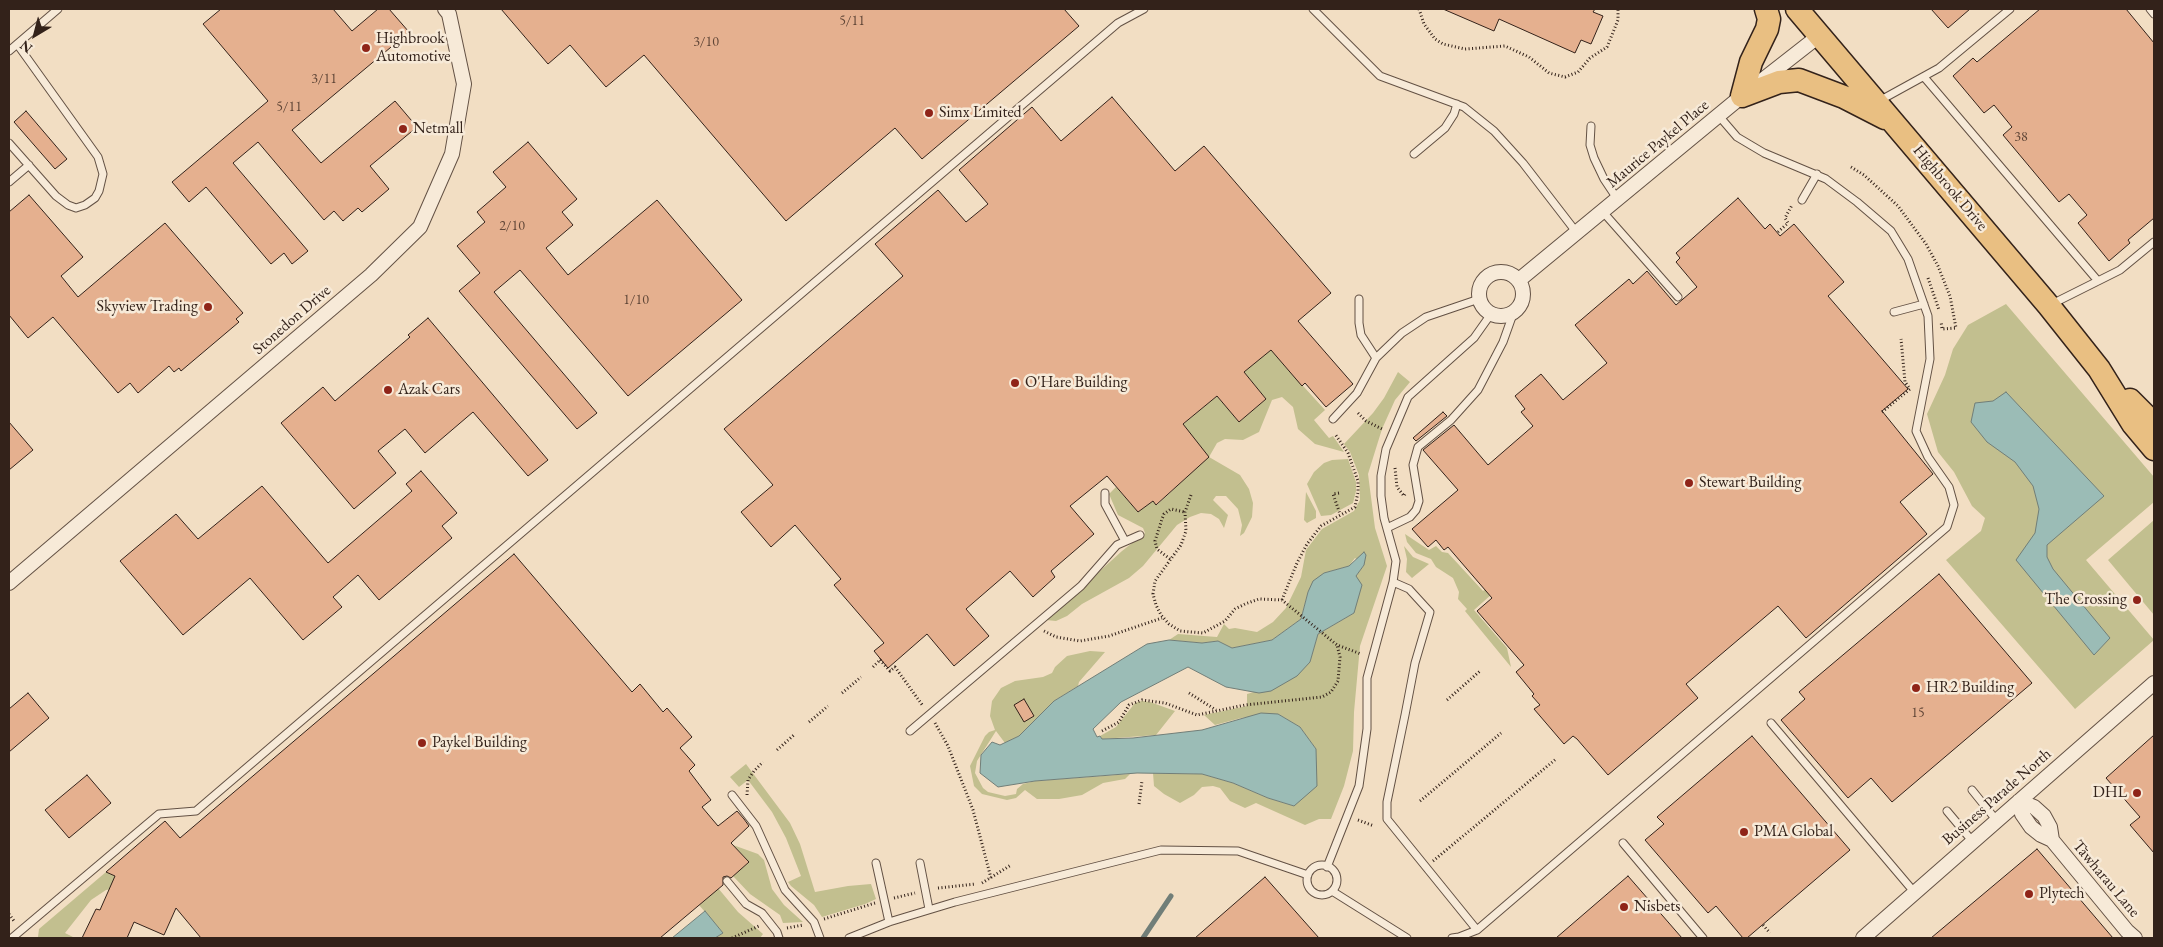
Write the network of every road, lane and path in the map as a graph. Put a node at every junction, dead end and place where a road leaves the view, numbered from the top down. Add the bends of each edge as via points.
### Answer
1 (58, 9) edge
2 (445, 9) edge
3 (1144, 9) edge
4 (1313, 9) edge
5 (1419, 9) edge
6 (1618, 9) edge
7 (1766, 9) edge
8 (1798, 9) edge
9 (2010, 9) edge
10 (2150, 9) edge
11 (2154, 14) edge
12 (1820, 35) junction
13 (17, 44) junction
14 (9, 51) edge
15 (1924, 77) junction
16 (1742, 96) junction
17 (1877, 102) junction
18 (1457, 104) junction
19 (1719, 116) junction
20 (1895, 124) junction
21 (1591, 126) dead end
22 (9, 142) edge
23 (1414, 154) dead end
24 (29, 165) junction
25 (1851, 167) dead end
26 (1817, 174) junction
27 (9, 182) edge
28 (1618, 200) junction
29 (1802, 200) dead end
30 (1792, 204) dead end
31 (1603, 212) junction
32 (1778, 232) dead end
33 (1578, 233) junction
34 (2154, 242) edge
35 (1519, 280) junction
36 (2098, 281) junction
37 (1678, 297) dead end
38 (1359, 299) dead end
39 (1479, 299) junction
40 (1924, 304) junction
41 (2048, 306) junction
42 (1894, 312) dead end
43 (1491, 314) junction
44 (1513, 314) junction
45 (1956, 328) dead end
46 (1901, 339) dead end
47 (1376, 358) junction
48 (2099, 370) junction
49 (1882, 412) dead end
50 (1358, 413) dead end
51 (2152, 418) edge
52 (1333, 419) dead end
53 (1382, 429) dead end
54 (1335, 434) dead end
55 (2154, 449) edge
56 (1395, 464) dead end
57 (1105, 493) dead end
58 (1339, 493) dead end
59 (1406, 494) dead end
60 (1191, 495) dead end
61 (1185, 512) junction
62 (1340, 514) junction
63 (1387, 528) junction
64 (1140, 534) dead end
65 (1126, 541) junction
66 (1170, 559) junction
67 (1392, 582) junction
68 (9, 583) edge
69 (1282, 600) junction
70 (1164, 619) junction
71 (1035, 625) junction
72 (1337, 645) junction
73 (1361, 654) dead end
74 (873, 667) dead end
75 (1480, 671) dead end
76 (861, 677) dead end
77 (2154, 682) edge
78 (1189, 693) dead end
79 (842, 694) dead end
80 (1447, 700) dead end
81 (828, 706) dead end
82 (1217, 710) junction
83 (929, 714) junction
84 (809, 722) dead end
85 (1771, 723) dead end
86 (910, 731) dead end
87 (1102, 731) dead end
88 (795, 734) dead end
89 (1501, 734) dead end
90 (777, 750) dead end
91 (1556, 759) dead end
92 (763, 762) dead end
93 (748, 780) dead end
94 (1142, 781) dead end
95 (1972, 790) dead end
96 (732, 795) dead end
97 (1420, 801) dead end
98 (2019, 801) junction
99 (1139, 804) dead end
100 (1947, 811) dead end
101 (1358, 820) dead end
102 (1996, 821) junction
103 (1374, 826) dead end
104 (1972, 842) junction
105 (1623, 843) dead end
106 (876, 863) dead end
107 (920, 863) dead end
108 (1011, 865) dead end
109 (1327, 867) junction
110 (1426, 867) junction
111 (1308, 876) junction
112 (991, 878) junction
113 (727, 881) dead end
114 (938, 888) dead end
115 (1332, 891) junction
116 (918, 892) dead end
117 (1915, 893) junction
118 (892, 899) dead end
119 (876, 903) dead end
120 (929, 909) junction
121 (9, 914) edge
122 (823, 920) dead end
123 (14, 921) dead end
124 (889, 922) junction
125 (806, 925) dead end
126 (1763, 925) dead end
127 (760, 926) dead end
128 (786, 928) dead end
129 (1476, 930) junction
130 (1770, 933) dead end
131 (12, 938) edge
132 (732, 938) edge
133 (779, 938) edge
134 (820, 938) edge
135 (849, 938) edge
136 (1406, 938) edge
137 (1452, 938) edge
138 (1703, 938) edge
139 (1863, 938) edge
140 (2135, 938) edge

1 - 13 lane
2 - 68 street, Stonedon Drive via 449,14 464,84 452,154 420,227 371,275
3 - 131 lane via 1118,23 196,811 159,814
4 - 18 lane via 1380,76
5 - 6 path via 1424,24 1443,44 1465,49 1505,46 1529,57 1549,73 1565,77 1578,72 1590,58 1607,47 1618,20
7 - 16 main road via 1767,29 1751,62
8 - 12 main road, Highbrook Drive
9 - 15 lane
10 - 11 lane
12 - 16 street, Maurice Paykel Place
12 - 17 main road, Highbrook Drive
13 - 14 lane
13 - 24 lane via 98,158 102,183 90,203 72,207 56,196
15 - 17 lane
15 - 36 lane
16 - 19 street, Maurice Paykel Place
16 - 20 main road via 1779,82 1799,80 1844,97
17 - 20 main road, Highbrook Drive
18 - 23 lane via 1444,128
18 - 33 lane via 1494,131
19 - 26 lane via 1737,137 1764,153
19 - 28 street, Maurice Paykel Place
20 - 41 main road, Highbrook Drive
21 - 28 lane via 1590,144 1594,158
22 - 24 lane
24 - 27 lane
25 - 45 path via 1880,188 1915,227 1942,274
26 - 29 lane
26 - 40 lane via 1891,231 1908,259
28 - 31 street, Maurice Paykel Place
30 - 32 path via 1785,218 1788,223
31 - 33 street, Maurice Paykel Place
31 - 37 lane
33 - 35 street, Maurice Paykel Place
34 - 36 lane via 2120,270
35 - 39 street via 1504,272 1496,272 1482,282
35 - 44 street via 1524,295 1519,309
36 - 41 lane
38 - 47 lane via 1362,335
39 - 43 street
39 - 47 lane via 1426,316
40 - 42 lane
40 - 129 lane via 1928,316 1930,359 1916,431 1928,457 1949,487 1954,505 1947,527
41 - 48 main road, Highbrook Drive
43 - 44 street via 1498,317
43 - 63 lane via 1474,338 1408,397 1398,417 1386,448 1381,476
44 - 63 lane via 1503,342 1478,390 1451,420 1418,447 1413,465 1419,501 1416,510 1410,517
46 - 49 path via 1905,382 1910,389
47 - 52 lane via 1357,393
48 - 51 main road, Highbrook Drive
48 - 55 main road, Highbrook Drive via 2133,424
50 - 53 path
54 - 62 path via 1348,453 1358,481 1355,507
56 - 59 path via 1397,487 1404,496
57 - 65 lane via 1105,504
58 - 62 path via 1333,494
60 - 61 path
61 - 66 path via 1184,538
61 - 66 path via 1171,509 1162,519 1157,549
62 - 69 path via 1321,526 1307,544
63 - 67 lane via 1396,561
64 - 65 lane
65 - 71 lane via 1117,545 1082,586
66 - 70 path via 1155,581 1153,594
67 - 109 lane via 1368,678 1367,729 1359,786
67 - 110 lane via 1409,589 1430,612 1415,663 1386,810 1386,819
69 - 70 path via 1259,599 1235,609 1223,622 1203,633 1180,631
69 - 72 path
70 - 71 path via 1147,621 1109,636 1080,640 1056,637
71 - 83 lane
72 - 73 path
72 - 82 path via 1340,657 1338,681 1331,692 1322,697
74 - 83 path via 881,660 890,671 895,666
75 - 80 path
76 - 79 path
77 - 98 street, Business Parade North
78 - 82 path
81 - 84 path
82 - 87 path via 1197,715 1165,703 1142,700 1129,705 1120,722
83 - 86 lane
83 - 112 path via 948,746 974,810
85 - 117 lane
88 - 90 path
89 - 97 path
91 - 110 path
92 - 93 path
94 - 99 path
95 - 102 lane
96 - 134 lane via 756,826 785,890 814,922
98 - 102 street, Business Parade North
98 - 140 street, Tāwharau Lane via 2034,807 2044,816 2052,840
100 - 104 lane
101 - 103 path
102 - 104 street, Business Parade North
104 - 117 street, Business Parade North
105 - 138 lane
106 - 124 lane
107 - 120 lane
108 - 112 path
109 - 111 lane via 1314,868
109 - 115 lane via 1336,877
110 - 129 lane
111 - 115 lane via 1309,888 1316,894 1325,895
111 - 120 lane via 1238,851 1161,850
112 - 114 path
113 - 133 lane via 746,904 762,913
115 - 136 lane
116 - 118 path
117 - 139 street, Business Parade North
119 - 122 path
120 - 124 lane
121 - 123 path
124 - 135 lane
125 - 128 path
126 - 130 path
127 - 132 path
129 - 137 lane

